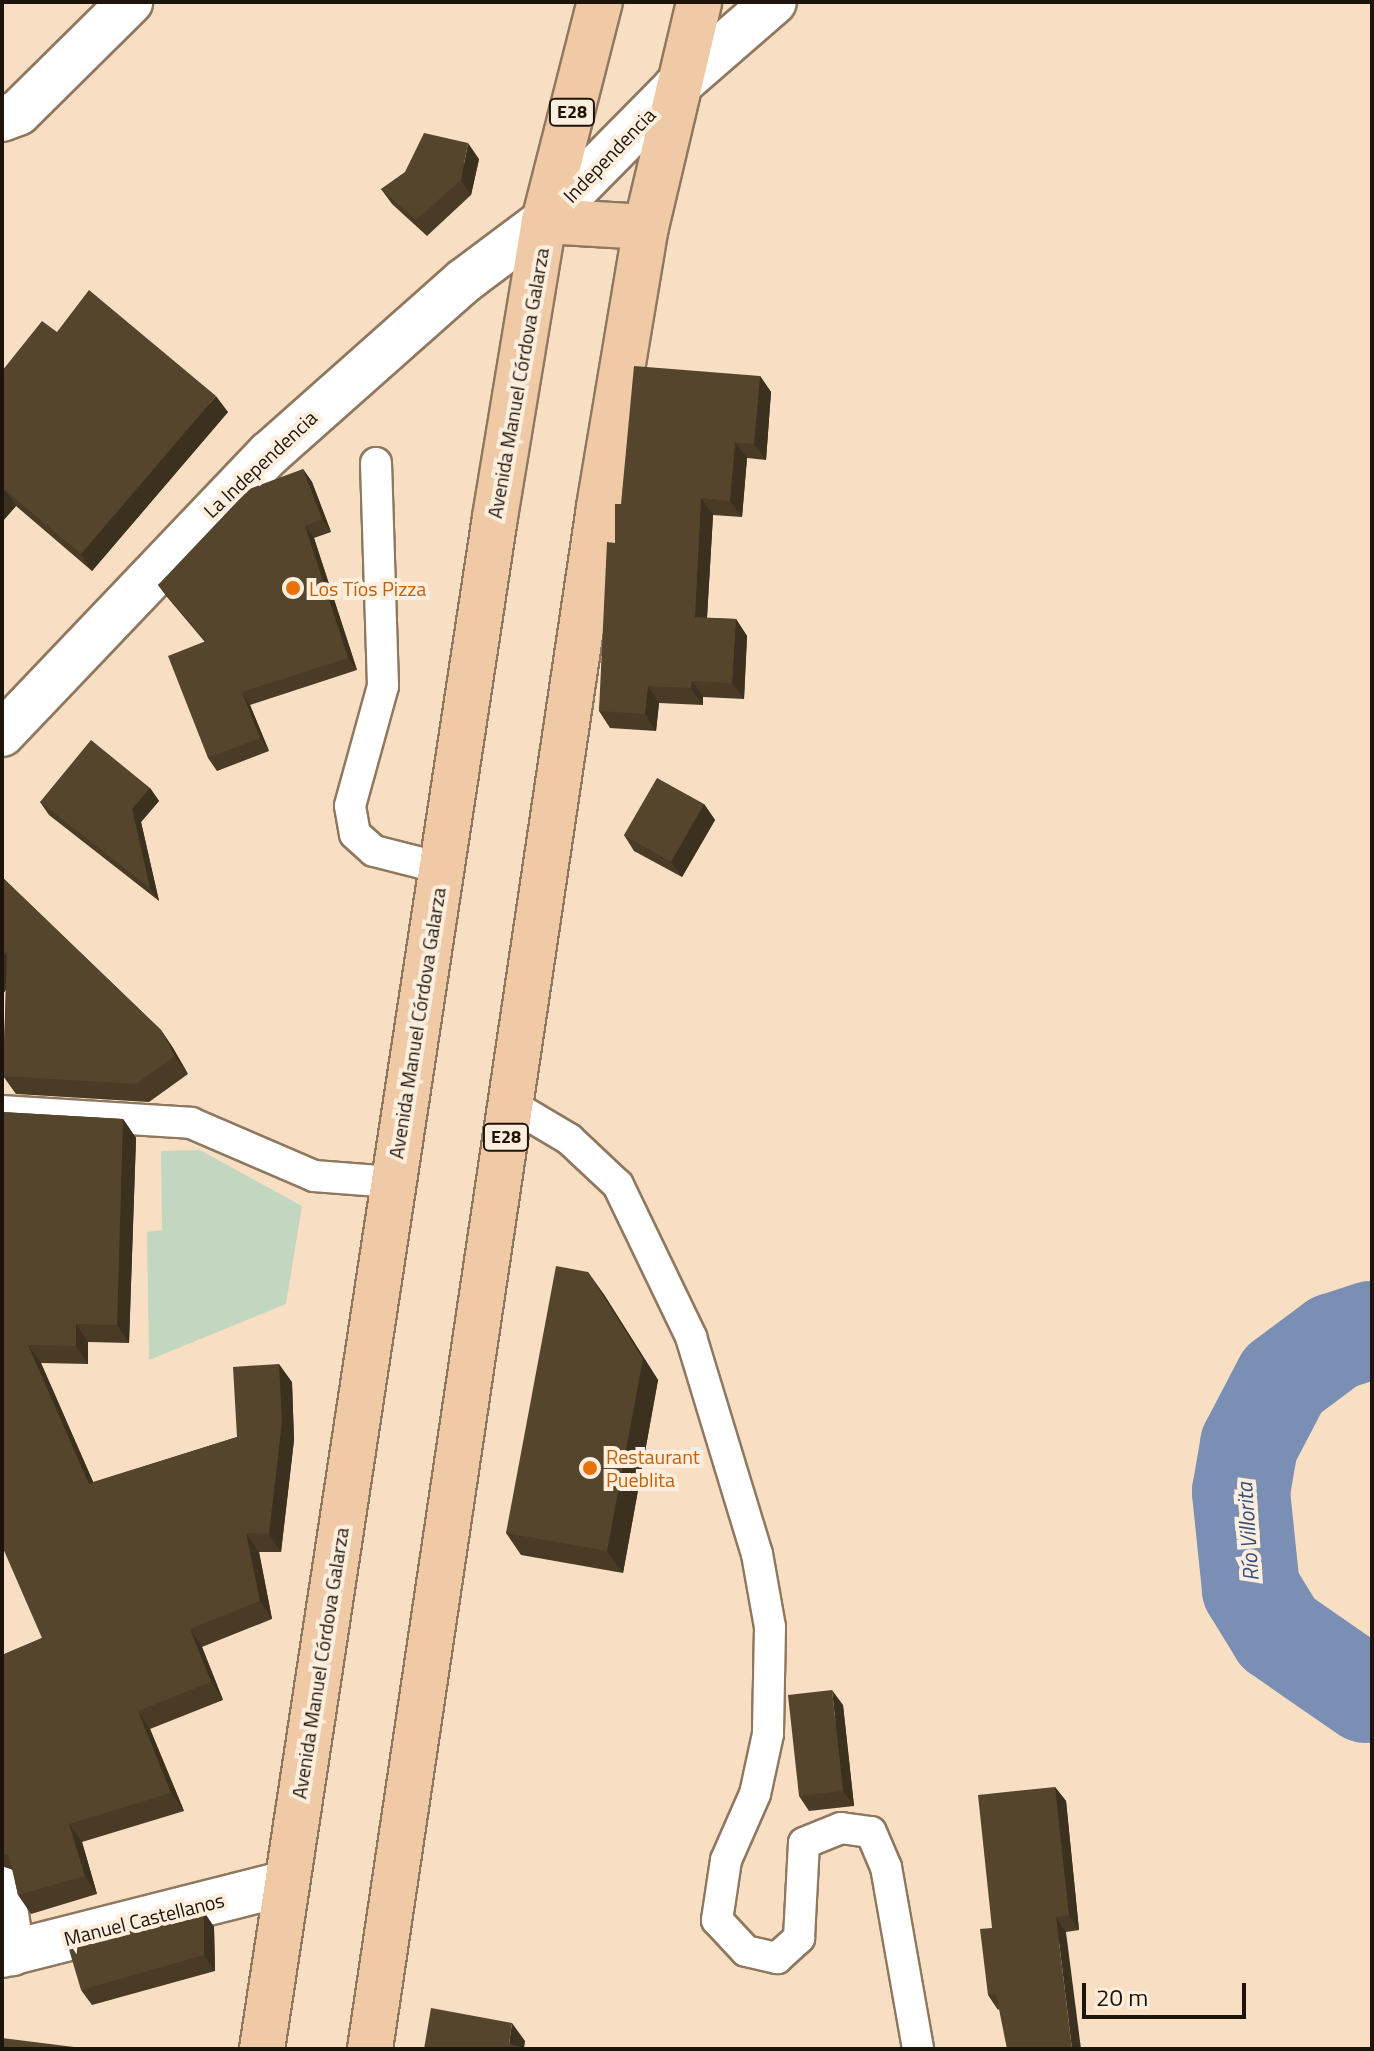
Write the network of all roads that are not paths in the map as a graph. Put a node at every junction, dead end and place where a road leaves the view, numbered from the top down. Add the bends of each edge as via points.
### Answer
1 (130, 2) edge
2 (600, 2) edge
3 (699, 2) edge
4 (774, 2) edge
5 (675, 88) junction
6 (2, 119) edge
7 (646, 227) junction
8 (543, 231) junction
9 (376, 463) dead end
10 (2, 734) edge
11 (441, 868) junction
12 (510, 1104) junction
13 (2, 1111) edge
14 (392, 1182) junction
15 (286, 1883) junction
16 (2, 1889) edge
17 (7, 1954) edge
18 (262, 2049) edge
19 (370, 2049) edge
20 (918, 2049) edge

1 - 6 street via 18,113
2 - 8 main road, Avenida Manuel Córdova Galarza / E28
3 - 5 main road, E28
4 - 5 street, Independencia
5 - 7 main road, E28
5 - 8 street, Independencia
7 - 8 main road
7 - 12 main road, E28
8 - 10 street, La Independencia via 464,281 270,453
8 - 11 main road, Avenida Manuel Córdova Galarza / E28
9 - 11 lane via 383,686 352,820 355,834 374,851
11 - 14 main road, Avenida Manuel Córdova Galarza / E28
12 - 19 main road, E28
12 - 20 lane via 569,1139 618,1185 691,1337 753,1539 770,1627 768,1734 755,1794 726,1860 717,1920 746,1951 777,1958 799,1938 804,1843 841,1828 871,1832 886,1867
13 - 14 lane via 191,1123 314,1176
14 - 15 main road, Avenida Manuel Córdova Galarza / E28
15 - 17 street, Manuel Castellanos
15 - 18 main road, Avenida Manuel Córdova Galarza / E28
16 - 17 street

